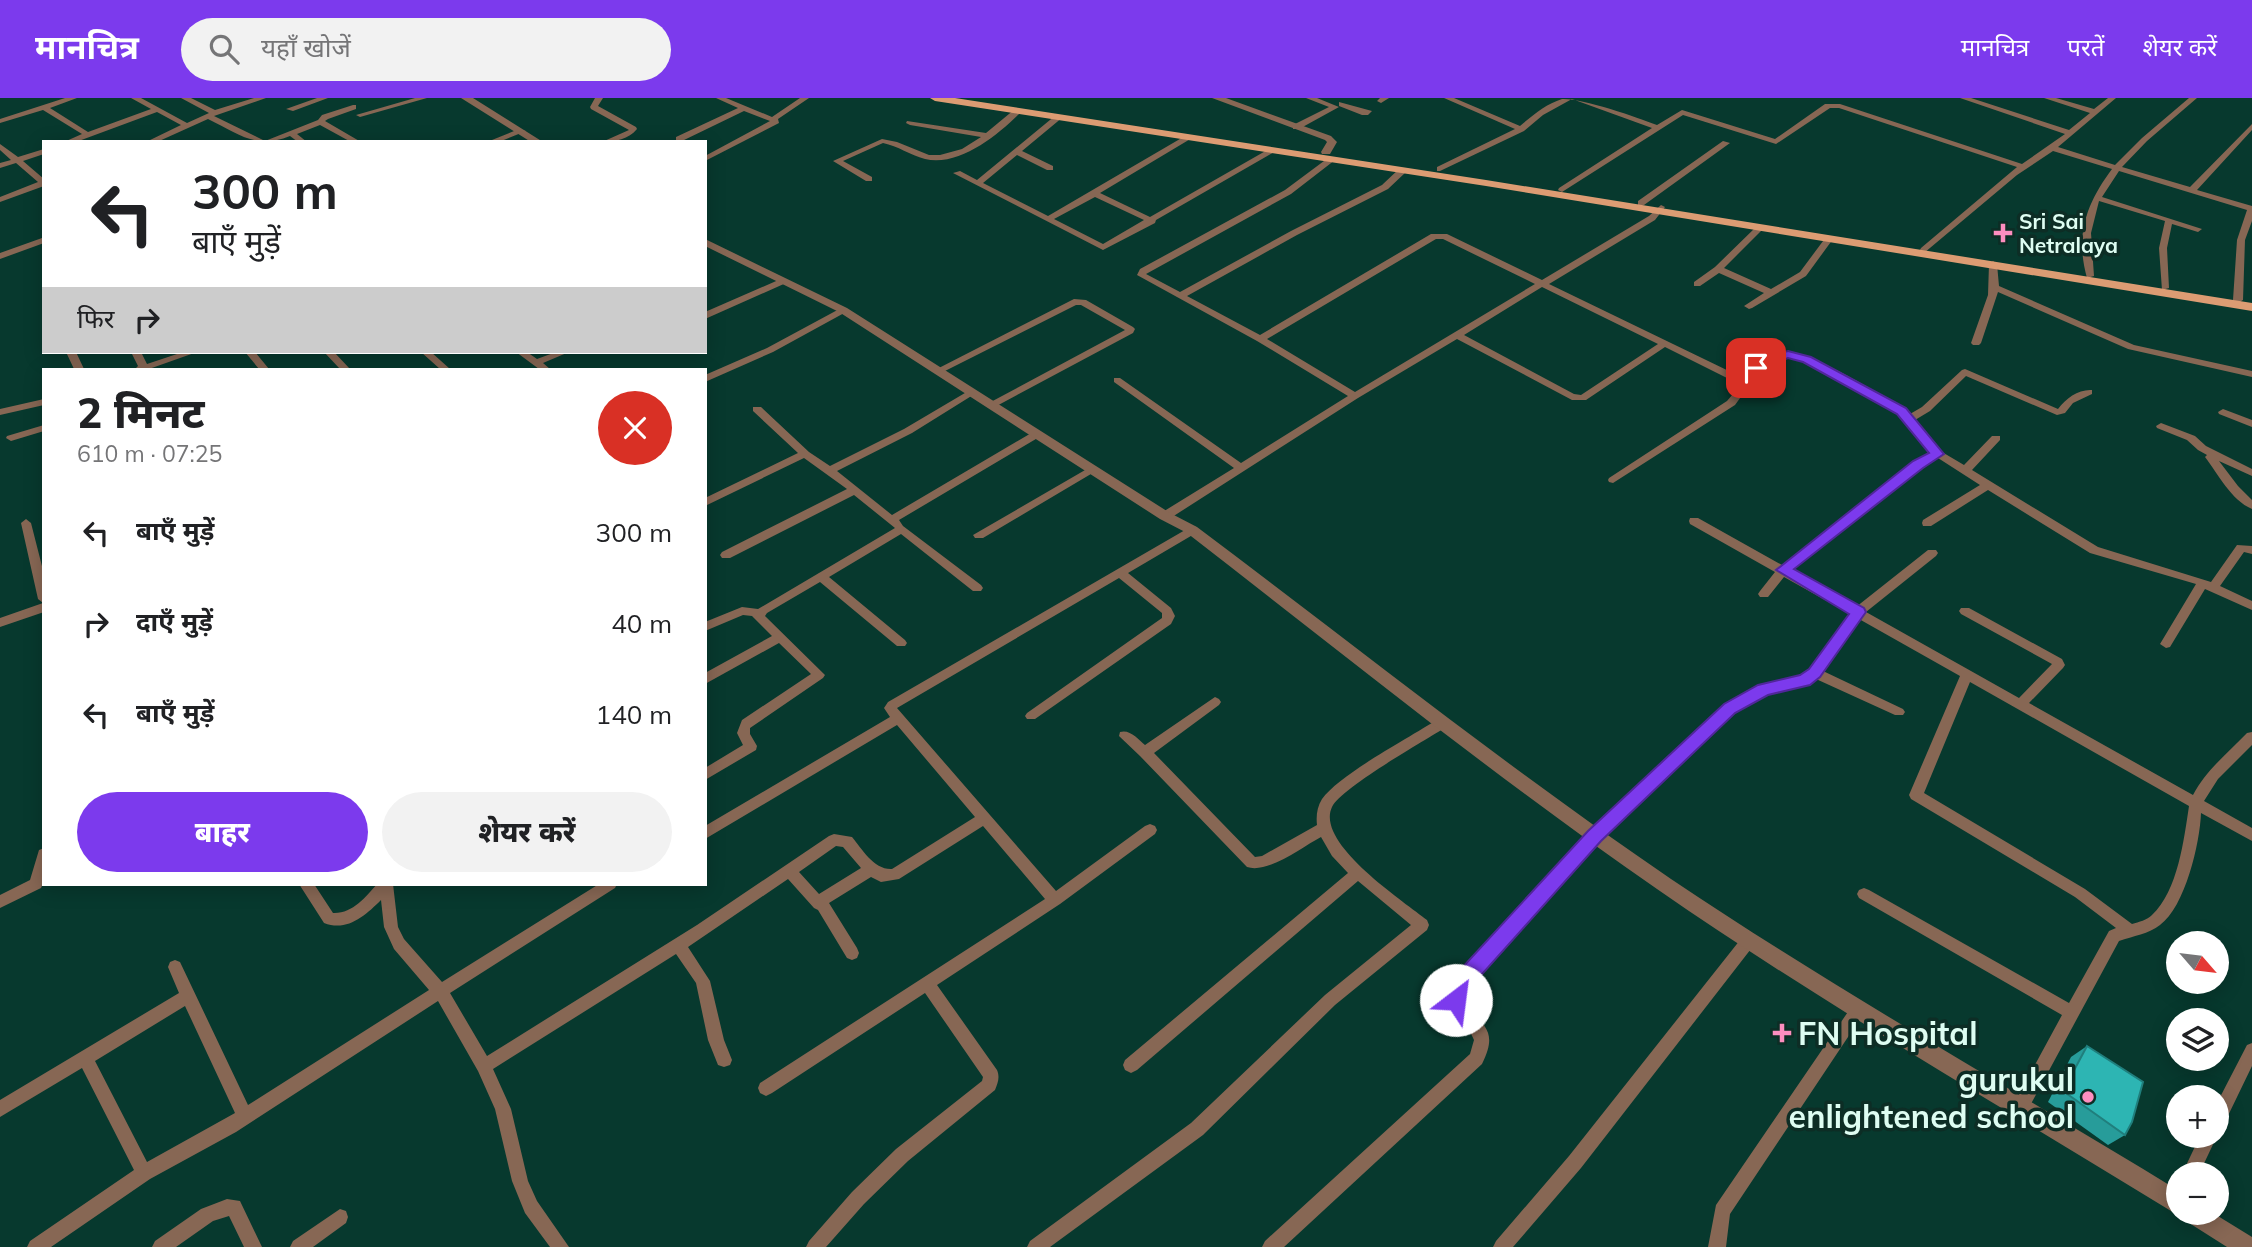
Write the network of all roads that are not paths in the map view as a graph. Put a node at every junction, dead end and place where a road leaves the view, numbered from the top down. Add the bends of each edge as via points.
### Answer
1 (73, 98) edge
2 (135, 98) edge
3 (186, 98) edge
4 (262, 98) edge
5 (324, 98) edge
6 (423, 98) edge
7 (466, 98) edge
8 (599, 98) edge
9 (720, 98) edge
10 (805, 98) edge
11 (935, 98) edge
12 (969, 98) edge
13 (1217, 98) edge
14 (1310, 98) edge
15 (1448, 98) edge
16 (1546, 98) edge
17 (1569, 98) edge
18 (1575, 98) edge
19 (1964, 98) edge
20 (2048, 98) edge
21 (2112, 98) edge
22 (2193, 98) edge
23 (247, 100) edge
24 (1342, 103) junction
25 (1558, 103) junction
26 (44, 107) junction
27 (354, 107) dead end
28 (744, 108) junction
29 (290, 109) dead end
30 (156, 110) junction
31 (1018, 111) junction
32 (1368, 111) dead end
33 (2095, 112) junction
34 (211, 114) junction
35 (360, 115) dead end
36 (1059, 117) junction
37 (2, 118) edge
38 (773, 119) junction
39 (321, 122) junction
40 (910, 123) dead end
41 (186, 125) junction
42 (1296, 127) junction
43 (1654, 127) junction
44 (2252, 127) edge
45 (1521, 129) junction
46 (522, 131) junction
47 (291, 133) junction
48 (2070, 133) junction
49 (88, 135) junction
50 (989, 136) junction
51 (1188, 138) junction
52 (678, 139) dead end
53 (74, 140) edge
54 (154, 140) edge
55 (258, 140) edge
56 (273, 140) edge
57 (300, 140) edge
58 (353, 140) edge
59 (497, 140) edge
60 (535, 140) edge
61 (611, 140) edge
62 (1726, 143) dead end
63 (0, 146) edge
64 (2052, 148) junction
65 (1272, 151) junction
66 (42, 152) edge
67 (1017, 152) junction
68 (1329, 156) junction
69 (707, 158) edge
70 (19, 160) junction
71 (0, 166) edge
72 (2024, 167) junction
73 (1049, 168) dead end
74 (1440, 169) junction
75 (2117, 169) junction
76 (1403, 170) junction
77 (957, 173) dead end
78 (869, 179) dead end
79 (42, 181) edge
80 (980, 183) junction
81 (42, 184) edge
82 (1562, 190) junction
83 (2191, 191) junction
84 (1095, 194) junction
85 (2097, 198) junction
86 (0, 200) edge
87 (1641, 203) junction
88 (1660, 209) junction
89 (2252, 209) edge
90 (1048, 219) junction
91 (2169, 220) junction
92 (1152, 221) junction
93 (1760, 228) junction
94 (2199, 229) dead end
95 (2249, 229) edge
96 (1829, 239) junction
97 (42, 241) edge
98 (707, 243) edge
99 (1924, 250) junction
100 (0, 256) edge
101 (1993, 264) junction
102 (1718, 269) junction
103 (2090, 276) junction
104 (783, 281) junction
105 (1543, 284) junction
106 (1697, 285) dead end
107 (1995, 288) junction
108 (2165, 288) junction
109 (1771, 293) junction
110 (1180, 296) junction
111 (2238, 300) junction
112 (2252, 304) edge
113 (1749, 306) dead end
114 (844, 310) junction
115 (707, 315) edge
116 (1457, 335) junction
117 (1260, 339) junction
118 (1976, 343) dead end
119 (1664, 344) junction
120 (186, 354) edge
121 (252, 354) edge
122 (428, 354) edge
123 (524, 354) edge
124 (561, 354) edge
125 (172, 359) junction
126 (541, 366) edge
127 (142, 368) edge
128 (177, 368) edge
129 (263, 368) edge
130 (444, 368) edge
131 (938, 371) junction
132 (2252, 374) edge
133 (1733, 377) junction
134 (707, 378) edge
135 (1117, 380) dead end
136 (2089, 392) dead end
137 (970, 394) junction
138 (1355, 396) junction
139 (42, 401) edge
140 (991, 406) junction
141 (757, 409) dead end
142 (1, 411) edge
143 (2223, 412) dead end
144 (1909, 419) junction
145 (2252, 424) edge
146 (2161, 426) dead end
147 (42, 429) edge
148 (1037, 434) junction
149 (11, 438) dead end
150 (1996, 438) dead end
151 (2207, 451) junction
152 (805, 454) junction
153 (1938, 454) junction
154 (1241, 468) junction
155 (1092, 469) junction
156 (830, 470) junction
157 (1963, 470) junction
158 (2252, 473) edge
159 (1613, 480) dead end
160 (1988, 485) junction
161 (854, 490) junction
162 (707, 501) edge
163 (2252, 505) edge
164 (1165, 516) junction
165 (892, 520) junction
166 (1694, 521) dead end
167 (26, 523) dead end
168 (1927, 523) dead end
169 (902, 529) junction
170 (1192, 530) junction
171 (979, 536) dead end
172 (2252, 550) edge
173 (1931, 553) dead end
174 (726, 555) dead end
175 (1783, 570) junction
176 (1119, 572) junction
177 (821, 577) junction
178 (2208, 585) junction
179 (977, 588) dead end
180 (42, 591) edge
181 (1764, 594) dead end
182 (2252, 606) edge
183 (42, 608) edge
184 (1965, 611) dead end
185 (1858, 612) junction
186 (760, 613) junction
187 (0, 623) edge
188 (707, 626) edge
189 (780, 637) junction
190 (901, 643) dead end
191 (2166, 644) dead end
192 (1815, 673) junction
193 (1967, 674) junction
194 (707, 678) edge
195 (1215, 702) dead end
196 (2021, 704) junction
197 (1899, 712) dead end
198 (1031, 716) dead end
199 (898, 718) junction
200 (1442, 723) junction
201 (1125, 736) dead end
202 (2252, 737) edge
203 (1145, 752) junction
204 (707, 774) edge
205 (2196, 803) junction
206 (985, 818) junction
207 (1326, 827) junction
208 (1150, 830) dead end
209 (2250, 830) edge
210 (707, 832) edge
211 (1595, 836) junction
212 (42, 862) edge
213 (871, 869) junction
214 (789, 871) junction
215 (1359, 873) junction
216 (307, 886) edge
217 (384, 886) edge
218 (386, 886) edge
219 (607, 886) edge
220 (1864, 894) dead end
221 (1055, 900) junction
222 (0, 902) edge
223 (819, 904) junction
224 (2127, 929) junction
225 (1749, 940) junction
226 (678, 945) junction
227 (852, 953) dead end
228 (175, 967) dead end
229 (927, 984) junction
230 (440, 991) junction
231 (188, 996) junction
232 (1859, 1007) junction
233 (2072, 1013) junction
234 (2252, 1050) edge
235 (85, 1058) junction
236 (724, 1060) dead end
237 (1131, 1065) dead end
238 (484, 1066) junction
239 (766, 1088) dead end
240 (2229, 1096) edge
241 (2020, 1107) junction
242 (0, 1109) edge
243 (245, 1116) junction
244 (144, 1173) junction
245 (2166, 1194) edge
246 (340, 1217) dead end
247 (2214, 1225) edge
248 (36, 1247) edge
249 (160, 1247) edge
250 (253, 1247) edge
251 (299, 1247) edge
252 (560, 1247) edge
253 (815, 1247) edge
254 (1036, 1247) edge
255 (1271, 1247) edge
256 (1502, 1247) edge
257 (1717, 1247) edge
258 (2247, 1247) edge

1 - 26 street
2 - 30 street
3 - 34 street
4 - 23 street
5 - 29 street
6 - 35 street
7 - 46 street
8 - 61 street via 594,107 633,129
9 - 28 street
10 - 38 street
11 - 31 main road
12 - 68 main road
13 - 42 street
14 - 24 street
15 - 45 street
16 - 25 street
17 - 25 street
18 - 43 street
19 - 48 street
20 - 33 street
21 - 33 street
22 - 75 street
23 - 34 street
24 - 32 street
24 - 42 street
25 - 45 street
26 - 37 street
26 - 49 street
27 - 39 street
28 - 38 street
28 - 52 street
30 - 41 street
30 - 49 street
31 - 36 main road
31 - 50 street
33 - 48 street
34 - 41 street
34 - 55 street
36 - 51 main road
36 - 67 street
38 - 69 street via 774,123
39 - 47 street
39 - 58 street
40 - 50 street
41 - 54 street
42 - 68 street via 1331,140
43 - 72 street via 1686,112 1779,142 1828,106 1840,106
43 - 82 street
44 - 83 street
45 - 74 street
46 - 59 street
46 - 60 street
47 - 56 street
47 - 57 street
48 - 64 street
49 - 53 street
50 - 78 street via 940,158 886,141 837,161
51 - 65 main road
51 - 84 street
62 - 87 street
63 - 70 street
64 - 72 street
64 - 75 street
65 - 68 main road
65 - 92 street
66 - 70 street
67 - 73 street
67 - 80 street
68 - 74 main road
68 - 76 main road
68 - 110 street via 1288,192 1141,274
70 - 71 street
70 - 79 street
72 - 99 street
74 - 82 main road
75 - 83 street
75 - 85 street
76 - 88 main road
76 - 110 street via 1385,187
77 - 80 street
80 - 90 street
81 - 86 street
82 - 87 main road
83 - 89 street
84 - 90 street
84 - 92 street
85 - 91 street
85 - 103 street via 2087,230
87 - 88 main road
88 - 93 main road
88 - 99 main road
88 - 105 street
89 - 95 street
90 - 92 street via 1103,247
91 - 94 street
91 - 108 street via 2163,248
93 - 96 main road
93 - 102 street
95 - 111 street via 2241,240
96 - 101 main road
96 - 109 street via 1803,274
97 - 100 street
98 - 104 street
99 - 103 main road
101 - 107 street
101 - 112 main road
102 - 106 street
102 - 109 street
103 - 108 main road
104 - 114 street
104 - 115 street
105 - 116 street
105 - 117 street via 1451,238 1434,236
105 - 119 street
107 - 118 street
107 - 132 street via 2131,347
108 - 111 main road
109 - 113 street
110 - 117 street
111 - 112 main road
114 - 131 street
114 - 134 street
116 - 119 street via 1572,397 1583,398
116 - 138 street
117 - 138 street
119 - 133 street
120 - 125 street
121 - 129 street
122 - 130 street
123 - 126 street
124 - 126 street
125 - 127 street
125 - 128 street
131 - 137 street
131 - 140 street via 1074,302 1083,302 1130,328
133 - 144 street via 1743,377 1776,357 1797,356 1902,411
133 - 159 street via 1738,394 1731,402
135 - 154 street
136 - 144 street via 2057,412 1965,372 1926,410
137 - 140 street
137 - 156 street
138 - 154 street
139 - 142 street
140 - 148 street
141 - 152 street
143 - 145 street
144 - 153 street
146 - 151 street via 2191,438
147 - 149 street
148 - 155 street
148 - 165 street
150 - 157 street
151 - 158 street
151 - 163 street via 2236,494
152 - 156 street
152 - 162 street
153 - 157 street
153 - 175 street via 1918,464
154 - 164 street
155 - 164 street
155 - 171 street
156 - 161 street
157 - 160 street
160 - 168 street
160 - 178 street via 2105,555
161 - 165 street
161 - 174 street
164 - 170 street
165 - 169 street
166 - 175 street
167 - 180 street
169 - 177 street
169 - 179 street
170 - 176 street
170 - 200 street
172 - 178 street via 2241,548
173 - 185 street
175 - 181 street
175 - 185 street
176 - 198 street via 1167,611 1167,621
176 - 199 street via 894,702 890,708
177 - 186 street
177 - 190 street
178 - 182 street
178 - 191 street
183 - 187 street
184 - 196 street via 2058,662
185 - 192 street
185 - 193 street
186 - 188 street via 742,611
186 - 189 street via 758,617
189 - 194 street
189 - 204 street via 819,675 746,723 743,736 751,746
192 - 197 street
192 - 211 street via 1764,690 1730,708
193 - 196 street
193 - 224 street via 1916,795 2080,893
195 - 203 street
196 - 205 street
199 - 206 street
199 - 210 street
200 - 207 street via 1326,802 1322,818
200 - 211 street
201 - 203 street
202 - 205 street via 2214,775
203 - 207 street via 1252,863 1264,862
205 - 209 street
205 - 224 street via 2176,889 2158,919 2143,928
206 - 213 street via 894,875 881,876
206 - 221 street
207 - 215 street via 1335,852
208 - 221 street
211 - 225 street
211 - 255 street via 1456,989 1461,1011 1478,1028 1484,1042 1476,1059
212 - 222 street via 36,884
213 - 214 street via 841,839
213 - 223 street
214 - 223 street
214 - 226 street
215 - 237 street
215 - 254 street via 1422,925 1331,1000 1197,1129
216 - 217 street via 335,921 350,917
218 - 230 street via 391,927 399,944
219 - 230 street
220 - 233 street
221 - 229 street
223 - 227 street
224 - 233 street via 2114,936
225 - 232 street
225 - 256 street via 1575,1162
226 - 236 street via 703,981
226 - 238 street
228 - 231 street
229 - 239 street
229 - 253 street via 991,1075 989,1086 902,1155
230 - 238 street
230 - 243 street
231 - 235 street
231 - 243 street
232 - 241 street
232 - 257 street via 1722,1211
233 - 241 street
234 - 240 street
235 - 242 street
235 - 244 street
238 - 252 street via 503,1109 527,1199
241 - 245 street
243 - 244 street
244 - 248 street
246 - 251 street
247 - 258 street
249 - 250 street via 230,1206

